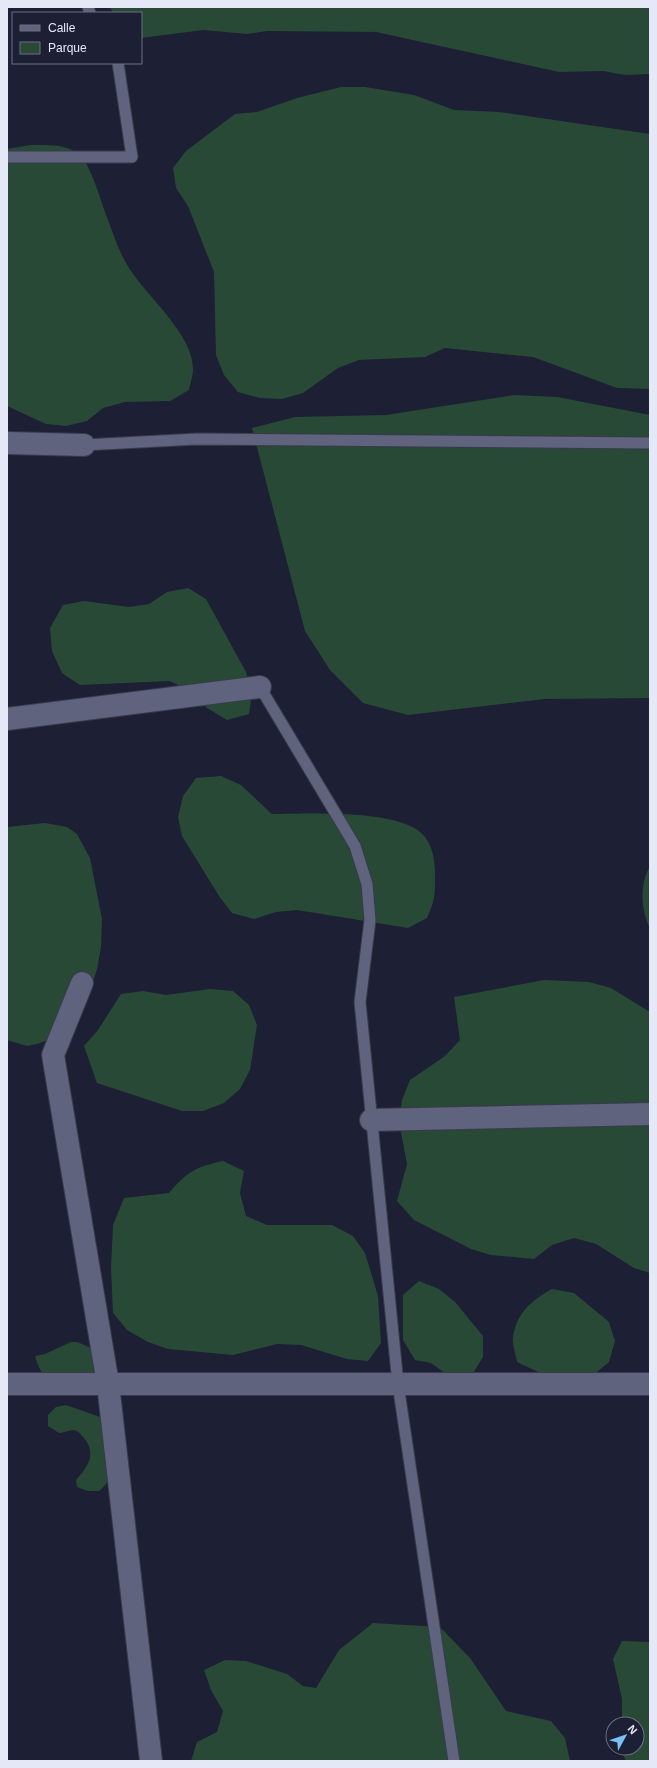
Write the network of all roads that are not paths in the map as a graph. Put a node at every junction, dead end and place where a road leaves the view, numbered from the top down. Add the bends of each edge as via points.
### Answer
1 (118, 64) edge
2 (7, 157) edge
3 (7, 443) edge
4 (650, 443) edge
5 (84, 445) joint
6 (260, 687) joint
7 (7, 720) edge
8 (82, 983) dead end
9 (650, 1114) edge
10 (371, 1120) junction
11 (7, 1384) edge
12 (108, 1384) junction
13 (398, 1384) junction
14 (650, 1384) edge
15 (151, 1761) edge
16 (454, 1761) edge

1 - 2 lane via 132,157
3 - 5 street
4 - 5 lane via 197,439
6 - 7 street
6 - 10 lane via 355,846 367,884 370,920 360,1002
8 - 12 street via 53,1055
9 - 10 street
10 - 13 lane
11 - 12 street
12 - 13 street
12 - 15 street
13 - 14 street
13 - 16 lane

